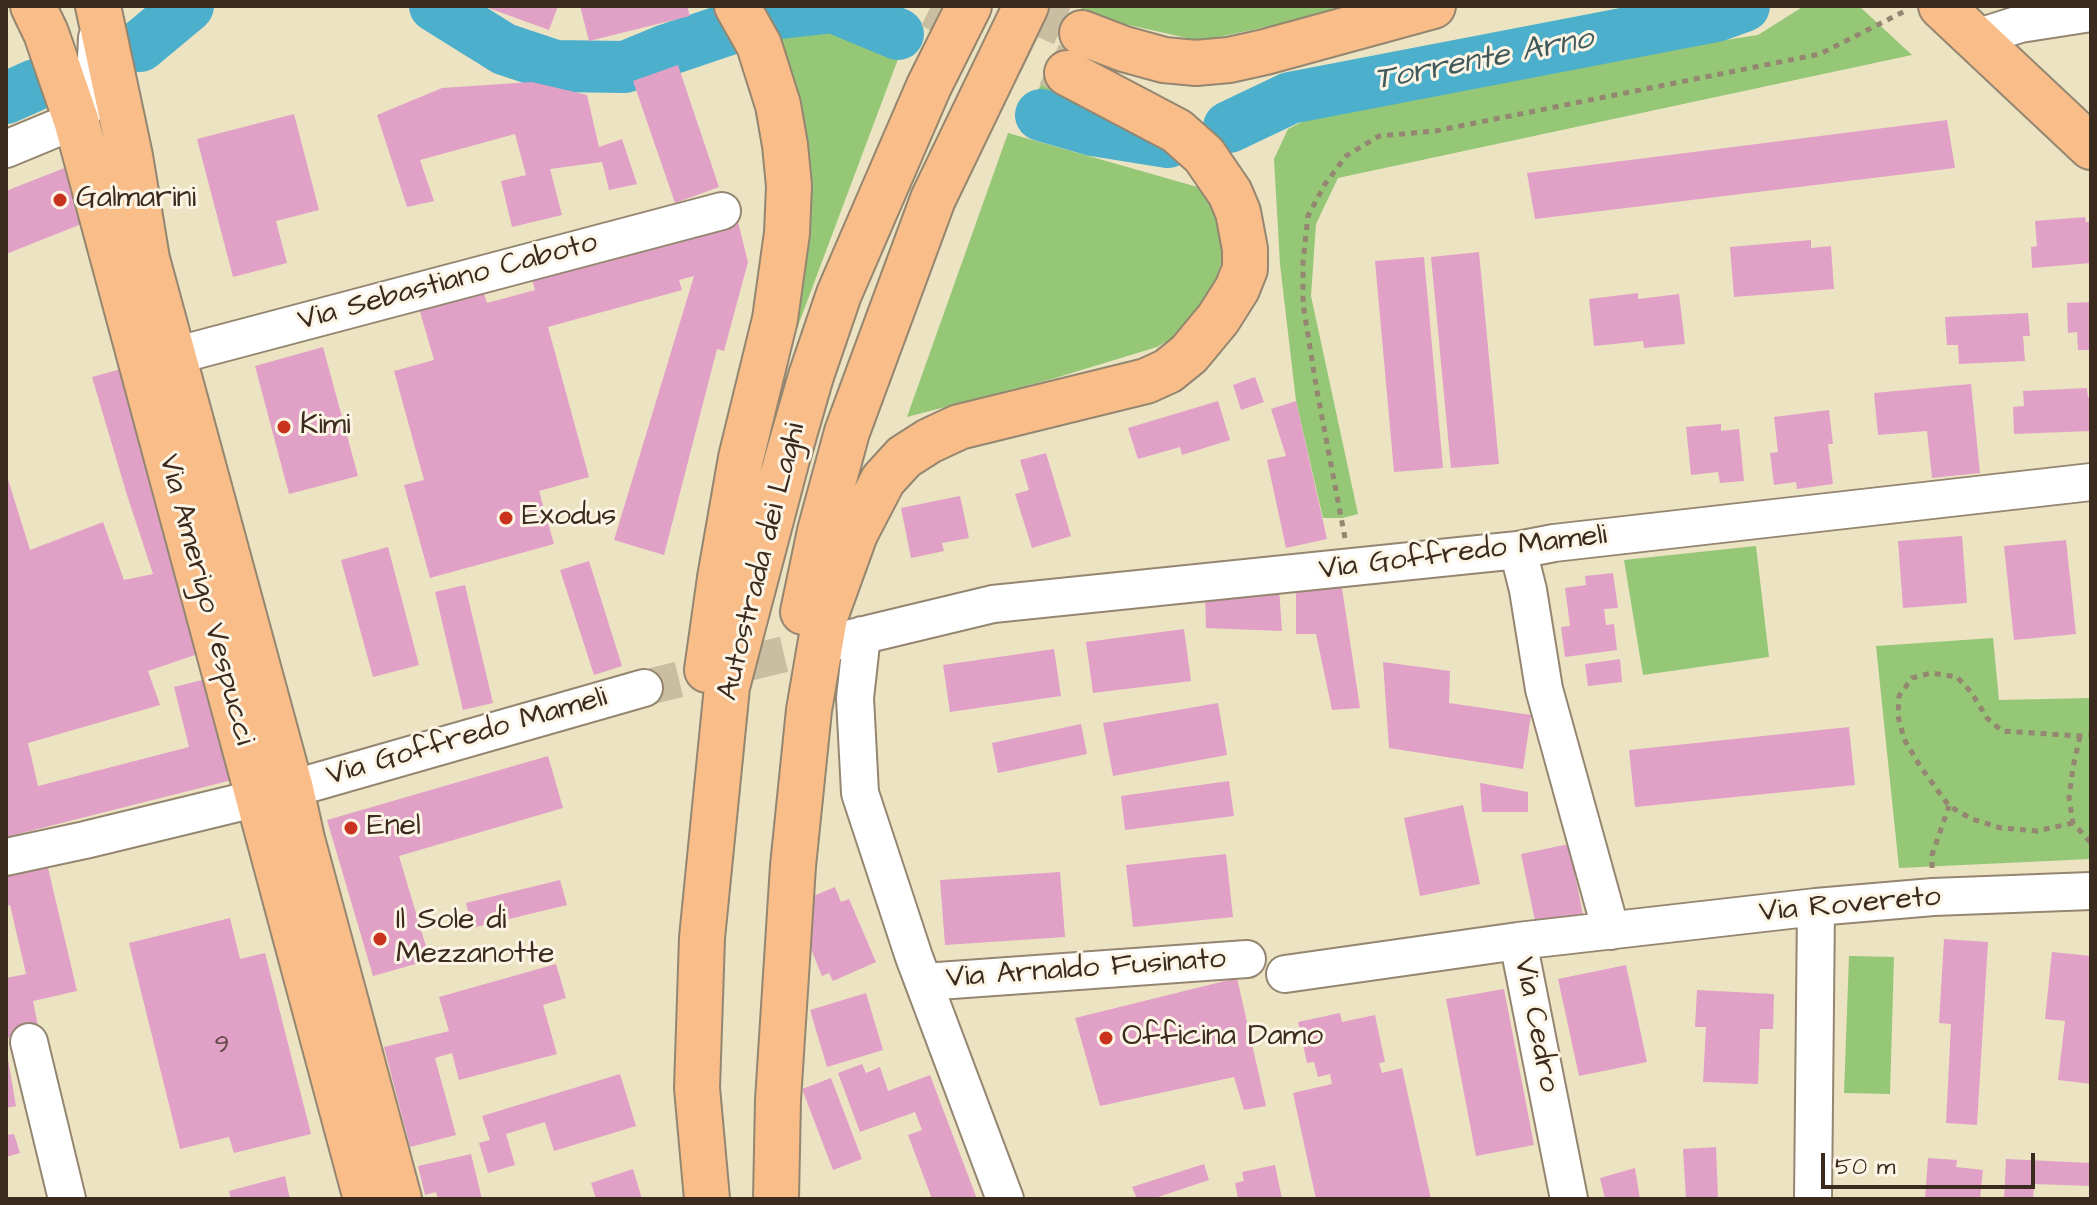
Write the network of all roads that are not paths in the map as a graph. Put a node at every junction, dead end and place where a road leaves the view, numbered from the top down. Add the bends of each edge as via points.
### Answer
1 (33, 6) edge
2 (98, 6) edge
3 (737, 6) edge
4 (969, 6) edge
5 (1026, 6) edge
6 (1433, 6) edge
7 (1928, 7) edge
8 (2091, 13) edge
9 (1082, 33) tunnel mouth
10 (1976, 38) junction
11 (1067, 73) tunnel mouth
12 (76, 120) junction
13 (2091, 147) edge
14 (6, 149) edge
15 (722, 211) dead end
16 (174, 356) junction
17 (2091, 486) edge
18 (1518, 550) junction
19 (850, 638) joint
20 (644, 688) tunnel mouth
21 (274, 793) junction
22 (6, 857) edge
23 (2091, 891) edge
24 (1816, 907) junction
25 (1611, 931) junction
26 (702, 938) junction
27 (1518, 941) junction
28 (1247, 959) dead end
29 (1285, 974) dead end
30 (924, 982) junction
31 (29, 1042) dead end
32 (67, 1199) edge
33 (366, 1199) edge
34 (399, 1199) edge
35 (707, 1199) edge
36 (762, 1199) edge
37 (776, 1199) edge
38 (1005, 1199) edge
39 (1569, 1199) edge
40 (1813, 1199) edge

1 - 12 main road, Via Amerigo Vespucci
2 - 12 street via 91,92
2 - 16 main road, Via Amerigo Vespucci via 147,259
3 - 26 main road via 769,74 789,186 783,271 741,458 701,721
4 - 26 main road, Autostrada dei Laghi via 839,294 787,459 727,687
5 - 36 main road, Autostrada dei Laghi via 933,199 847,432 820,531 797,637 769,842 754,1095
6 - 9 main road via 1229,60 1196,63 1164,60
7 - 10 main road
8 - 10 street via 2020,24
10 - 13 main road
11 - 37 main road via 1177,131 1204,155 1238,212 1245,269 1218,319 1168,371 959,427 929,441 883,480 862,520 825,617 809,710 793,866
12 - 14 street
12 - 21 main road, Via Amerigo Vespucci
15 - 16 street, Via Sebastiano Caboto
16 - 21 main road, Via Amerigo Vespucci
17 - 18 street, Via Goffredo Mameli
18 - 19 street, Via Goffredo Mameli via 993,604
18 - 25 street via 1544,689
19 - 30 street, Via Arnaldo Fusinato via 860,793
20 - 21 street, Via Goffredo Mameli
21 - 22 street, Via Goffredo Mameli
21 - 33 main road, Via Amerigo Vespucci
21 - 34 main road, Via Amerigo Vespucci via 302,839
23 - 24 street, Via Rovereto
24 - 25 street, Via Rovereto
24 - 40 street
25 - 27 street, Via Rovereto
26 - 35 main road, Autostrada dei Laghi via 697,1088
27 - 29 street, Via Cedro
27 - 39 street, Via Cedro
28 - 30 street, Via Arnaldo Fusinato
30 - 38 street, Via Arnaldo Fusinato
31 - 32 street

